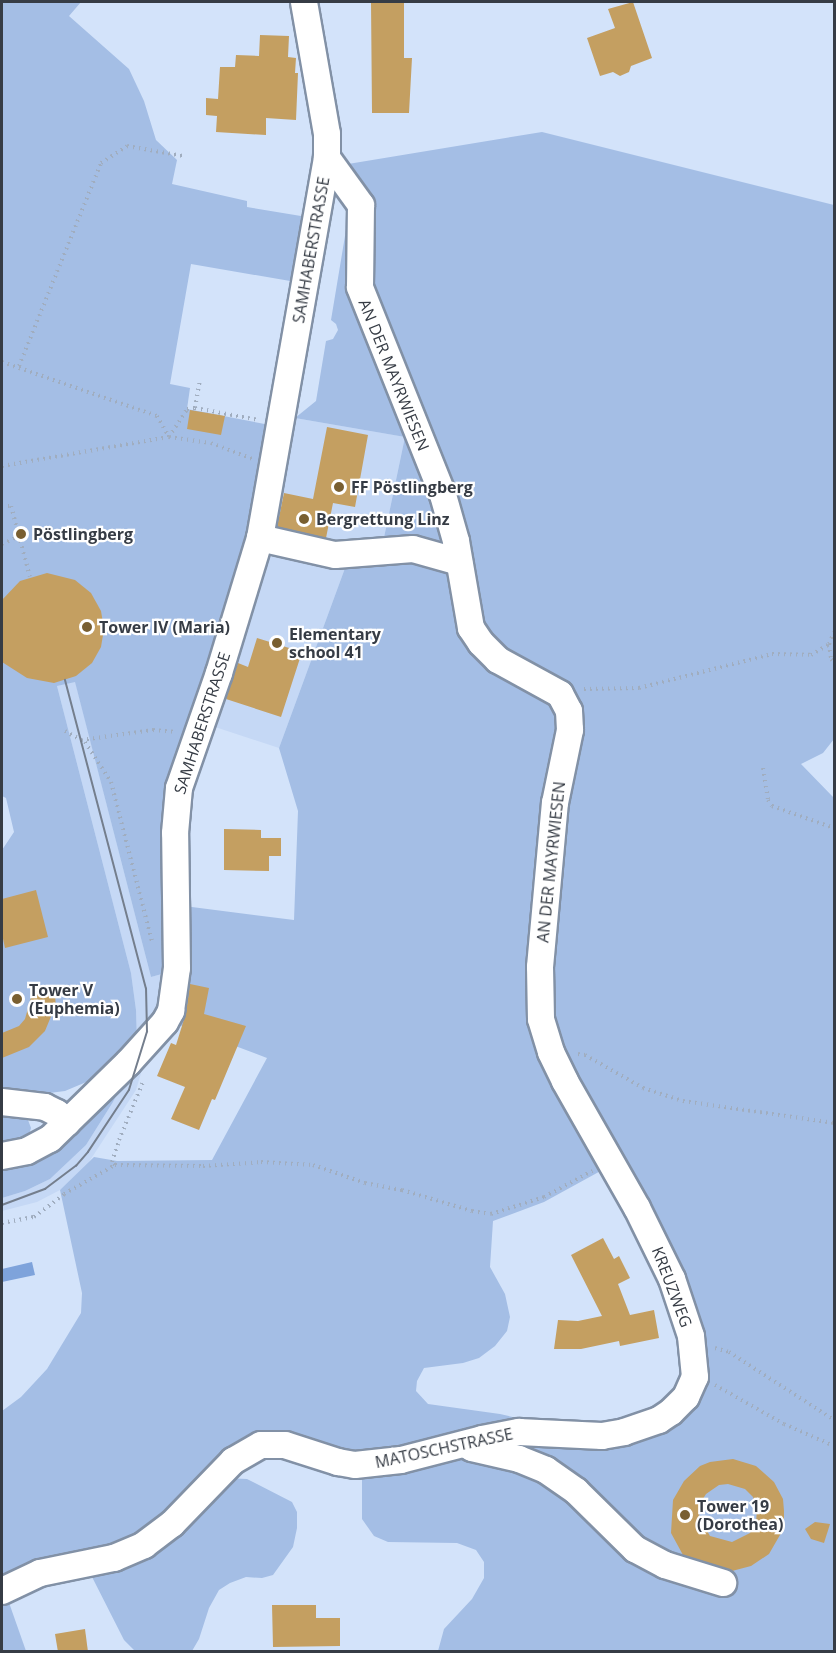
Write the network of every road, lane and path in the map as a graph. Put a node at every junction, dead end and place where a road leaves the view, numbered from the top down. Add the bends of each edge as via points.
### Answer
1 (304, 2) edge
2 (183, 156) dead end
3 (327, 158) junction
4 (2, 362) edge
5 (19, 366) junction
6 (200, 380) dead end
7 (195, 408) junction
8 (281, 424) junction
9 (169, 436) junction
10 (2, 466) edge
11 (273, 468) junction
12 (2, 506) edge
13 (19, 536) junction
14 (260, 538) junction
15 (2, 544) edge
16 (459, 562) junction
17 (30, 577) dead end
18 (834, 632) edge
19 (829, 644) junction
20 (834, 662) edge
21 (560, 694) junction
22 (65, 731) dead end
23 (80, 740) junction
24 (193, 746) junction
25 (763, 768) dead end
26 (834, 828) edge
27 (154, 952) dead end
28 (149, 1040) junction
29 (556, 1063) junction
30 (2, 1102) edge
31 (67, 1123) junction
32 (834, 1123) edge
33 (2, 1156) edge
34 (610, 1160) junction
35 (114, 1165) junction
36 (2, 1223) edge
37 (694, 1350) junction
38 (695, 1377) junction
39 (834, 1420) edge
40 (464, 1443) junction
41 (834, 1446) edge
42 (723, 1583) dead end
43 (2, 1590) edge

1 - 3 street, SAMHABERSTRASSE via 327,134
2 - 5 path via 127,146 101,163
3 - 8 street, SAMHABERSTRASSE
3 - 16 street, AN DER MAYRWIESEN via 361,205 358,275 362,295 443,495
4 - 5 path
5 - 9 path via 157,416
6 - 7 path
7 - 8 path
7 - 9 path via 187,409
8 - 11 street, SAMHABERSTRASSE
9 - 10 path
9 - 11 path via 211,443
11 - 14 street, SAMHABERSTRASSE
12 - 13 path via 11,506
13 - 15 path
13 - 17 path
14 - 16 street via 335,555 413,549
14 - 24 street, SAMHABERSTRASSE
16 - 21 street, AN DER MAYRWIESEN via 468,620 481,643 510,669
18 - 19 path
19 - 20 path
19 - 21 path via 811,655 772,654 639,688
21 - 29 street, AN DER MAYRWIESEN via 569,711 570,730 555,803 539,980 543,1026
22 - 23 path
23 - 24 path via 160,729 174,732 172,740
23 - 27 path via 111,782
24 - 28 street, SAMHABERSTRASSE via 179,788 175,820 176,984 171,1011
25 - 26 path via 772,806
28 - 31 street, SAMHABERSTRASSE
28 - 35 path via 146,1074 119,1140
29 - 32 path via 585,1054 628,1081 674,1098
29 - 34 street, AN DER MAYRWIESEN
30 - 31 street via 45,1107
31 - 33 street, SAMHABERSTRASSE via 39,1146
34 - 35 path via 551,1194 491,1214 365,1183 313,1165
34 - 37 street, KREUZWEG via 672,1279
35 - 36 path via 64,1194 34,1218
37 - 38 street, KREUZWEG
37 - 39 path via 716,1348 729,1352
38 - 40 street, MATOSCHSTRASSE via 689,1392 675,1408 659,1420 634,1430 602,1436 519,1432
38 - 41 path
40 - 42 street via 546,1470 576,1491 635,1549 665,1565
40 - 43 street, MATOSCHSTRASSE via 401,1460 356,1465 285,1445 261,1445 233,1461 172,1524 144,1545 114,1558 40,1573

